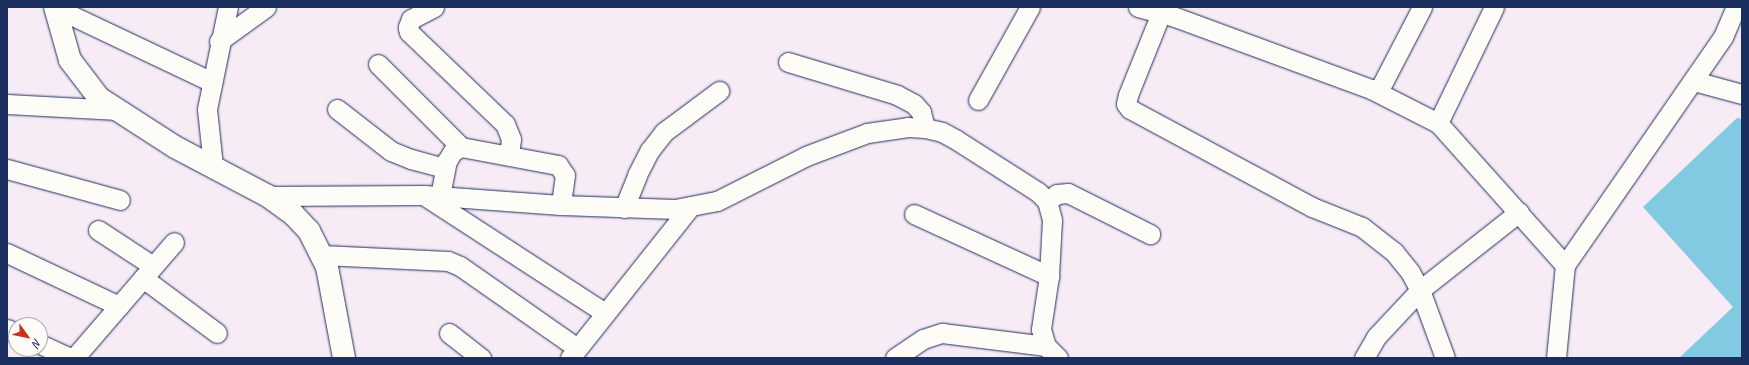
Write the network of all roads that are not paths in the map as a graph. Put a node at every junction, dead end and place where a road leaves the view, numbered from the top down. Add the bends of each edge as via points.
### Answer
1 (228, 7) edge
2 (266, 7) edge
3 (434, 7) edge
4 (1030, 7) edge
5 (1138, 7) edge
6 (1422, 7) edge
7 (1494, 7) edge
8 (1736, 7) edge
9 (55, 8) edge
10 (1172, 12) edge
11 (219, 41) junction
12 (788, 62) dead end
13 (378, 64) dead end
14 (1694, 81) junction
15 (212, 82) junction
16 (719, 91) dead end
17 (1378, 92) junction
18 (1742, 94) edge
19 (978, 100) dead end
20 (7, 104) edge
21 (337, 109) dead end
22 (118, 110) junction
23 (1438, 123) junction
24 (926, 128) junction
25 (461, 147) junction
26 (509, 154) junction
27 (213, 166) junction
28 (445, 168) junction
29 (7, 169) edge
30 (432, 195) junction
31 (268, 196) junction
32 (120, 200) dead end
33 (1047, 201) junction
34 (561, 205) junction
35 (691, 206) junction
36 (624, 208) junction
37 (1519, 212) junction
38 (914, 214) dead end
39 (98, 230) dead end
40 (1150, 234) dead end
41 (174, 242) dead end
42 (7, 253) edge
43 (322, 255) junction
44 (1565, 265) junction
45 (148, 272) junction
46 (1049, 276) junction
47 (1420, 290) junction
48 (119, 306) junction
49 (605, 313) junction
50 (216, 333) dead end
51 (450, 333) dead end
52 (48, 348) edge
53 (1052, 352) edge
54 (574, 353) edge
55 (70, 358) edge
56 (74, 358) edge
57 (344, 358) edge
58 (481, 358) edge
59 (895, 358) edge
60 (1364, 358) edge
61 (1445, 358) edge
62 (1556, 358) edge

1 - 11 street
2 - 11 street
3 - 26 street via 411,19 408,27 410,32 505,124 511,139
4 - 19 street
5 - 10 street
6 - 17 street
7 - 23 street
8 - 14 street via 1723,37
9 - 15 street
9 - 22 street via 70,60 99,98
10 - 17 street
10 - 47 street via 1128,95 1126,104 1130,109 1312,207 1362,227 1394,252
11 - 15 street
12 - 24 street via 897,94 914,104 921,112
13 - 25 street
14 - 18 street
14 - 44 street
15 - 27 street via 207,108
16 - 36 street via 664,132 636,175
17 - 23 street
20 - 22 street
21 - 28 street via 392,151 410,159
22 - 27 street via 175,146
23 - 37 street
24 - 33 street via 956,139 1038,192
24 - 35 street via 908,127 867,133 806,156 717,201
25 - 26 street
25 - 28 street via 453,151
26 - 34 street via 548,162 564,170
27 - 31 street
28 - 30 street
29 - 32 street
30 - 31 street
30 - 34 street
30 - 49 street
31 - 43 street via 309,230
33 - 40 street via 1057,194 1068,193
33 - 46 street via 1052,220
34 - 36 street
35 - 36 street via 675,209
35 - 49 street
37 - 44 street
37 - 47 street
38 - 46 street
39 - 45 street
41 - 45 street
42 - 48 street
43 - 54 street via 448,261 460,266
43 - 57 street via 327,267
44 - 62 street
45 - 48 street
45 - 50 street
46 - 53 street via 1041,329
47 - 60 street via 1376,337
47 - 61 street
48 - 56 street
49 - 54 street
51 - 58 street
52 - 55 street
53 - 59 street via 942,333 923,339

